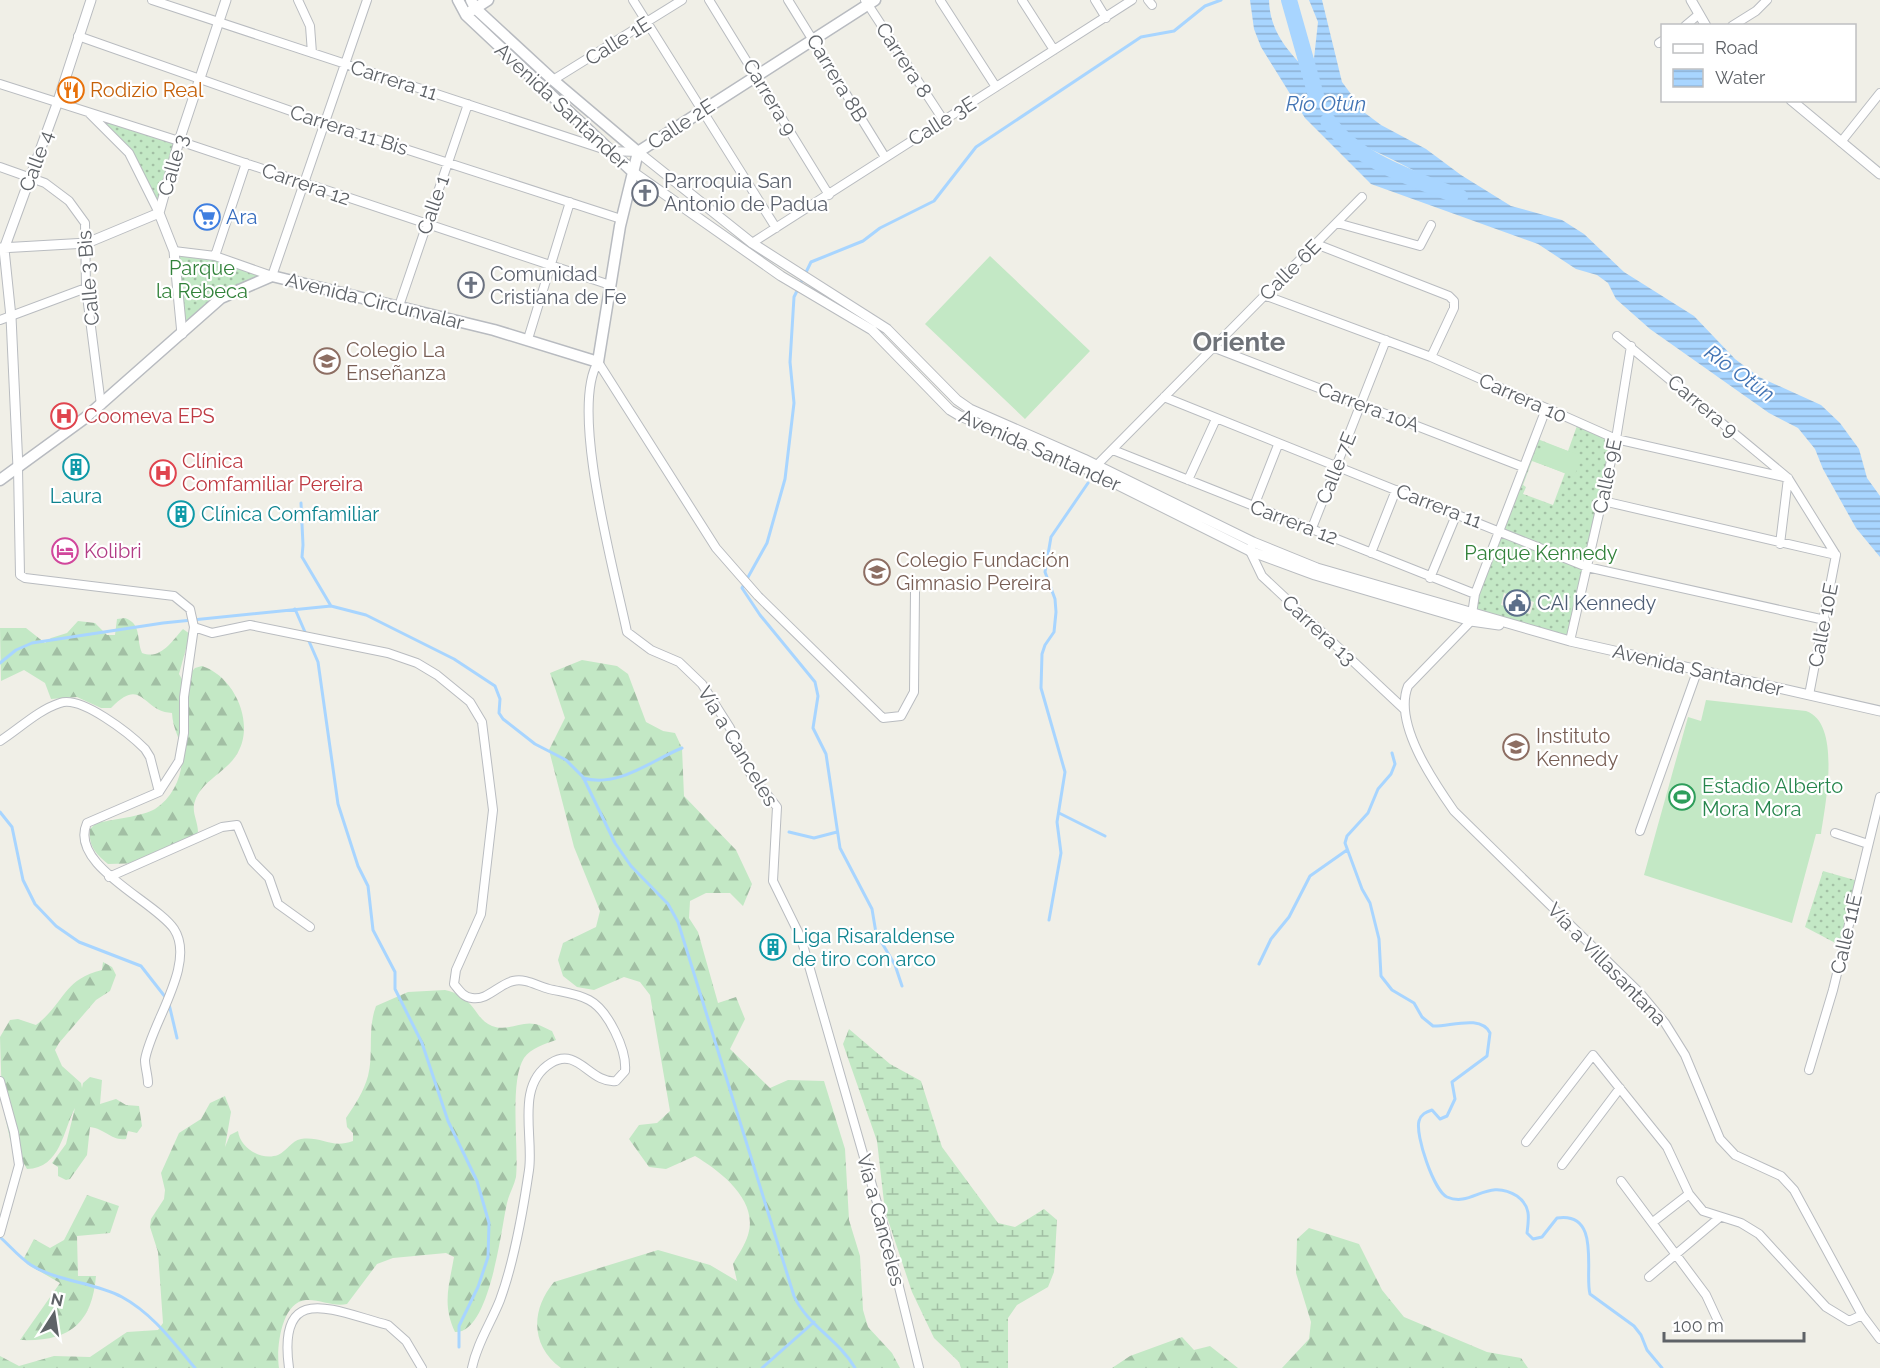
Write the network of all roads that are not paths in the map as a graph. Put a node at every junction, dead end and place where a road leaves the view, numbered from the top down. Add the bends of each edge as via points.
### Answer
1 (91, 0) edge
2 (152, 0) edge
3 (226, 0) edge
4 (298, 0) edge
5 (367, 0) edge
6 (458, 0) edge
7 (488, 0) edge
8 (633, 0) edge
9 (682, 0) edge
10 (709, 0) edge
11 (788, 0) edge
12 (940, 0) edge
13 (1022, 0) edge
14 (1095, 0) edge
15 (1132, 0) edge
16 (1690, 0) edge
17 (1767, 0) edge
18 (870, 2) edge
19 (473, 4) edge
20 (465, 15) junction
21 (1698, 15) junction
22 (1106, 18) junction
23 (647, 22) junction
24 (219, 23) junction
25 (1687, 24) edge
26 (1705, 24) edge
27 (1735, 24) edge
28 (78, 36) junction
29 (814, 40) junction
30 (1054, 50) junction
31 (312, 53) junction
32 (345, 64) junction
33 (758, 76) junction
34 (200, 80) junction
35 (553, 80) junction
36 (0, 84) edge
37 (996, 87) junction
38 (1880, 93) edge
39 (1793, 102) edge
40 (57, 104) junction
41 (468, 104) junction
42 (703, 110) junction
43 (89, 113) junction
44 (944, 121) junction
45 (325, 123) junction
46 (179, 141) junction
47 (1841, 142) junction
48 (609, 151) junction
49 (638, 152) junction
50 (885, 157) junction
51 (448, 162) junction
52 (246, 163) junction
53 (0, 167) edge
54 (633, 172) junction
55 (1880, 174) edge
56 (30, 178) junction
57 (303, 183) junction
58 (829, 195) junction
59 (1362, 197) dead end
60 (570, 201) junction
61 (159, 213) junction
62 (621, 219) junction
63 (1337, 223) junction
64 (426, 224) junction
65 (1431, 225) dead end
66 (776, 228) junction
67 (87, 243) junction
68 (752, 243) junction
69 (1316, 244) junction
70 (2, 249) edge
71 (174, 251) junction
72 (215, 256) junction
73 (551, 267) junction
74 (270, 276) junction
75 (610, 285) junction
76 (86, 288) junction
77 (1264, 295) junction
78 (399, 306) junction
79 (11, 317) junction
80 (0, 320) edge
81 (182, 334) junction
82 (1617, 336) dead end
83 (528, 339) junction
84 (1386, 340) junction
85 (1631, 346) junction
86 (1215, 348) junction
87 (1431, 357) junction
88 (598, 362) junction
89 (1164, 397) junction
90 (101, 405) junction
91 (1361, 405) junction
92 (1546, 409) junction
93 (1216, 419) junction
94 (1616, 439) junction
95 (1278, 445) junction
96 (1113, 450) junction
97 (1337, 467) junction
98 (1523, 467) junction
99 (18, 468) junction
100 (1095, 468) junction
101 (1788, 478) junction
102 (0, 480) edge
103 (1188, 480) junction
104 (1396, 490) junction
105 (1603, 501) junction
106 (1254, 506) junction
107 (1457, 513) junction
108 (1312, 528) junction
109 (1499, 530) junction
110 (1780, 544) junction
111 (1251, 546) junction
112 (1371, 553) junction
113 (1836, 555) junction
114 (1587, 567) junction
115 (1430, 578) junction
116 (915, 591) dead end
117 (1475, 594) junction
118 (1472, 617) junction
119 (1825, 620) junction
120 (194, 627) junction
121 (1570, 640) junction
122 (1698, 669) junction
123 (1809, 695) junction
124 (1404, 709) junction
125 (1880, 711) edge
126 (0, 741) edge
127 (159, 792) junction
128 (1880, 797) edge
129 (1640, 831) dead end
130 (1835, 833) dead end
131 (1868, 844) junction
132 (109, 877) junction
133 (310, 927) dead end
134 (1809, 1070) dead end
135 (0, 1081) edge
136 (148, 1083) dead end
137 (1620, 1088) junction
138 (1526, 1142) dead end
139 (1562, 1165) dead end
140 (1621, 1181) dead end
141 (1689, 1194) junction
142 (1720, 1217) junction
143 (1653, 1222) junction
144 (0, 1233) edge
145 (1675, 1253) junction
146 (1649, 1277) dead end
147 (1862, 1315) junction
148 (1719, 1323) dead end
149 (1880, 1338) edge
150 (290, 1368) edge
151 (422, 1368) edge
152 (472, 1368) edge
153 (919, 1368) edge

1 - 28 street, Calle 4
2 - 24 street, Carrera 11
3 - 24 street, Calle 3
4 - 31 street via 310,26
5 - 32 street
6 - 20 main road
7 - 19 main road
8 - 23 street
9 - 23 street, Calle 1E
10 - 33 street, Carrera 9
11 - 29 street, Carrera 8B
12 - 37 street
13 - 30 street
14 - 22 street
15 - 22 street, Calle 3E
16 - 21 street
17 - 27 street
18 - 29 main road, Calle 2E
18 - 44 street, Carrera 8
19 - 20 main road
19 - 35 main road, Avenida Santander
20 - 48 main road, Avenida Santander
21 - 25 street
21 - 26 street
22 - 30 street, Calle 3E
23 - 35 street, Calle 1E
23 - 42 street
24 - 31 street, Carrera 11
24 - 34 street, Calle 3
28 - 34 street, Carrera 11 Bis
28 - 40 street, Calle 4
29 - 33 main road, Calle 2E
29 - 50 street, Carrera 8B
30 - 37 street, Calle 3E
31 - 32 street, Carrera 11
32 - 41 street, Carrera 11
32 - 45 street
33 - 42 main road, Calle 2E
33 - 58 street, Carrera 9
34 - 45 street, Carrera 11 Bis
34 - 46 street, Calle 3
35 - 49 main road, Avenida Santander
36 - 40 street, Carrera 12
37 - 44 street, Calle 3E
38 - 47 street
39 - 47 street
40 - 43 street, Carrera 12
40 - 56 street, Calle 4
41 - 48 street, Carrera 11
41 - 51 street, Calle 1
42 - 49 main road, Calle 2E
42 - 66 street
43 - 46 street, Carrera 12
43 - 61 street via 129,153
44 - 50 street, Calle 3E
45 - 51 street, Carrera 11 Bis
45 - 57 street
46 - 52 street, Carrera 12
46 - 61 street, Calle 3
47 - 55 street
48 - 49 street, Carrera 11
48 - 54 main road, Avenida Santander
49 - 54 main road, Calle 2E
49 - 68 street, Avenida Santander
50 - 58 street, Calle 3E
51 - 60 street, Carrera 11 Bis
51 - 64 street, Calle 1
52 - 57 street, Carrera 12
52 - 72 street
53 - 56 street, Calle 3 Bis
54 - 62 main road, Calle 2E
54 - 100 street, Avenida Santander via 781,276 872,330 950,410
56 - 67 street, Calle 3 Bis via 45,183 69,201 85,223
56 - 70 street, Calle 4
57 - 64 street, Carrera 12
57 - 74 street
58 - 66 street, Calle 3E
59 - 63 street, Calle 6E
60 - 62 street, Carrera 11 Bis
60 - 73 street
61 - 67 street
61 - 71 street, Calle 3
62 - 75 main road, Calle 2E
63 - 65 street via 1420,246
63 - 69 street, Calle 6E
64 - 73 street, Carrera 12
64 - 78 street, Calle 1
66 - 68 street, Calle 3E
67 - 70 street
67 - 76 street, Calle 3 Bis
68 - 100 street, Avenida Santander via 881,324 970,409
69 - 77 street, Calle 6E
69 - 87 street via 1449,296 1454,308
70 - 79 street, Calle 4
71 - 72 street
71 - 81 street, Calle 3
72 - 74 street
73 - 75 street, Carrera 12
73 - 83 street
74 - 78 main road, Avenida Circunvalar
74 - 81 main road, Avenida Circunvalar via 221,298
75 - 88 main road, Calle 2E
76 - 79 street
76 - 90 street, Calle 3 Bis
77 - 84 street, Carrera 10
77 - 86 street, Calle 6E
78 - 83 main road, Avenida Circunvalar
79 - 80 street
79 - 99 street, Calle 4
81 - 90 main road, Avenida Circunvalar
82 - 85 street, Carrera 9
83 - 88 main road, Avenida Circunvalar
84 - 87 street, Carrera 10
84 - 91 street, Calle 7E
85 - 94 street, Calle 9E
85 - 101 street, Carrera 9
86 - 89 street, Calle 6E
86 - 91 street, Carrera 10A
87 - 92 street, Carrera 10
88 - 116 street via 716,548 758,596 883,718 901,716 914,692
88 - 153 street, Vía a Canceles via 590,375 589,441 627,632 651,650 679,662 702,684 730,728 750,773 777,807 774,881 801,938 886,1234
89 - 93 street, Carrera 11
89 - 96 street, Calle 6E
90 - 99 main road, Avenida Circunvalar
91 - 97 street, Calle 7E
91 - 98 street, Carrera 10A
92 - 94 street, Carrera 10
92 - 98 street
93 - 95 street, Carrera 11
93 - 103 street
94 - 101 street, Carrera 10
94 - 105 street, Calle 9E
95 - 97 street, Carrera 11
95 - 106 street
96 - 100 street, Calle 6E
96 - 103 street, Carrera 12
97 - 104 street, Carrera 11
97 - 108 street, Calle 7E
98 - 109 street
99 - 102 main road, Avenida Circunvalar
99 - 120 street via 20,575 174,596 190,609
100 - 111 street, Avenida Santander
101 - 110 street
101 - 113 street, Carrera 9
103 - 106 street, Carrera 12
104 - 107 street, Carrera 11
104 - 112 street
105 - 110 street
105 - 114 street, Calle 9E
106 - 108 street, Carrera 12
107 - 109 street, Carrera 11
107 - 115 street
108 - 112 street, Carrera 12
109 - 114 street, Carrera 11
109 - 117 street
110 - 113 street
111 - 118 street, Avenida Santander via 1315,575
111 - 124 street, Carrera 13 via 1262,576
112 - 115 street, Carrera 12
113 - 119 street, Calle 10E
114 - 119 street, Carrera 11
114 - 121 street, Calle 9E
115 - 117 street, Carrera 12
117 - 118 street
118 - 121 street, Avenida Santander
118 - 124 street via 1408,686
119 - 123 street, Calle 10E
120 - 127 street via 179,761
120 - 152 street via 212,633 250,625 388,653 417,663 462,694 482,722 493,810 481,914 456,970 454,984 461,994 472,998 487,996 513,981 577,994 603,1013 624,1054 625,1071 616,1081 600,1078 570,1058 549,1064 535,1080 529,1100 529,1168 520,1219 500,1300
121 - 122 street, Avenida Santander
122 - 123 street, Avenida Santander
122 - 129 street
123 - 125 street, Avenida Santander
124 - 147 street, Vía a Villasantana via 1430,776 1454,811 1640,993 1665,1023 1685,1055 1720,1139 1736,1155 1780,1176 1794,1190
126 - 127 street via 66,701 88,709 136,740 150,757
127 - 132 street via 87,823 83,841
128 - 131 street, Calle 11E
130 - 131 street
131 - 134 street, Calle 11E via 1833,990
132 - 133 street via 222,827 237,825 252,861 269,878 279,904
132 - 136 street via 156,911 175,931 179,950 170,997 145,1061
135 - 144 street via 19,1165
137 - 138 street via 1593,1055
137 - 139 street
137 - 141 street via 1667,1147
140 - 143 street
141 - 142 street via 1703,1211
141 - 143 street
142 - 145 street
142 - 147 street via 1759,1234 1826,1307 1849,1321
143 - 145 street
145 - 146 street
145 - 148 street via 1706,1295
147 - 149 street, Vía a Villasantana
150 - 151 street via 290,1324 301,1311 315,1307 397,1330

